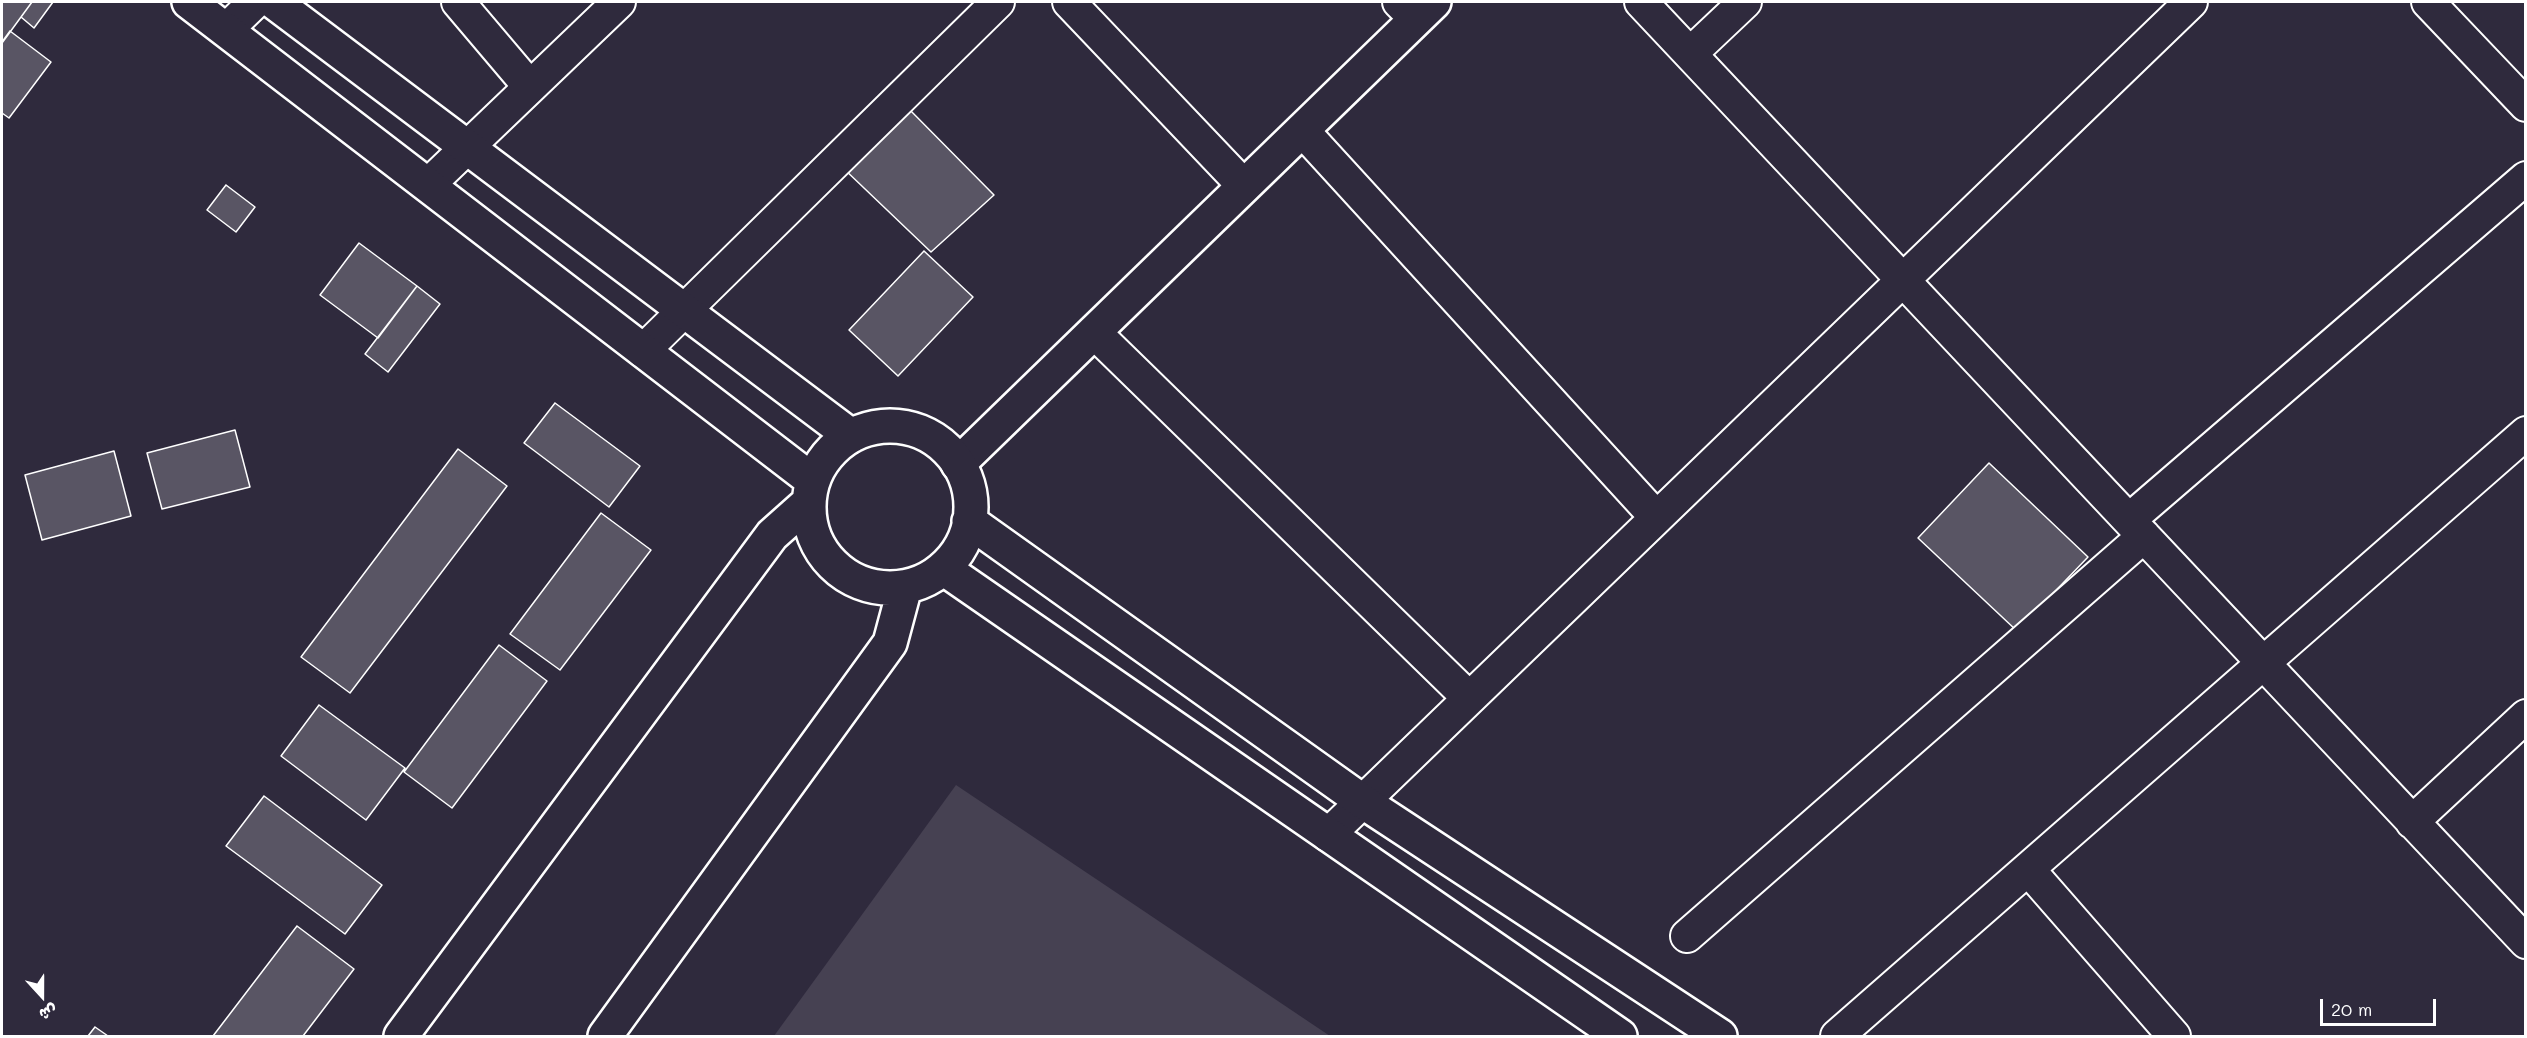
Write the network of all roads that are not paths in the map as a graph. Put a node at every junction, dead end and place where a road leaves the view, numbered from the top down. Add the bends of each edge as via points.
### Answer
1 (189, 2) edge
2 (255, 2) edge
3 (274, 2) edge
4 (458, 2) edge
5 (619, 2) edge
6 (998, 2) edge
7 (1069, 2) edge
8 (1641, 2) edge
9 (1744, 2) edge
10 (2191, 2) edge
11 (2428, 2) edge
12 (1416, 7) edge
13 (226, 30) junction
14 (1690, 54) junction
15 (530, 87) junction
16 (2526, 105) edge
17 (1302, 130) junction
18 (468, 147) junction
19 (2526, 178) edge
20 (428, 185) junction
21 (1244, 186) junction
22 (1902, 280) junction
23 (684, 310) junction
24 (1094, 332) junction
25 (643, 351) junction
26 (2526, 433) edge
27 (852, 436) junction
28 (958, 464) junction
29 (811, 492) junction
30 (1656, 517) junction
31 (969, 522) junction
32 (2136, 528) junction
33 (943, 568) junction
34 (905, 587) junction
35 (2263, 663) junction
36 (1469, 698) junction
37 (2526, 716) edge
38 (1362, 801) junction
39 (2412, 822) junction
40 (1328, 835) junction
41 (2028, 869) junction
42 (1687, 936) dead end
43 (2526, 942) edge
44 (401, 1036) edge
45 (605, 1036) edge
46 (1620, 1036) edge
47 (1720, 1036) edge
48 (1837, 1036) edge
49 (2174, 1036) edge

1 - 13 main road
2 - 13 street
3 - 18 main road
4 - 15 street
5 - 15 street
6 - 23 street
7 - 21 street
8 - 14 street
9 - 14 street
10 - 22 street
11 - 16 street
12 - 17 main road
13 - 20 main road
14 - 22 street
15 - 18 street
17 - 21 main road
17 - 30 street
18 - 20 street
18 - 23 main road
19 - 32 street
20 - 25 main road
21 - 24 main road
22 - 30 street
22 - 32 street
23 - 25 street
23 - 27 main road
24 - 28 main road
24 - 36 street
25 - 29 main road
26 - 35 street
27 - 28 main road via 890,426 910,429 929,436
27 - 29 main road via 822,463
28 - 31 main road via 971,502
29 - 34 main road via 810,523 816,543 828,561 863,584
29 - 44 main road via 772,535
30 - 36 street
31 - 33 main road via 964,539
31 - 38 main road
32 - 35 street
32 - 42 street
33 - 34 main road
33 - 40 main road
34 - 45 main road via 890,643
35 - 39 street
35 - 41 street
36 - 38 street
37 - 39 street
38 - 40 street
38 - 47 main road
39 - 43 street
40 - 46 main road
41 - 48 street
41 - 49 street

